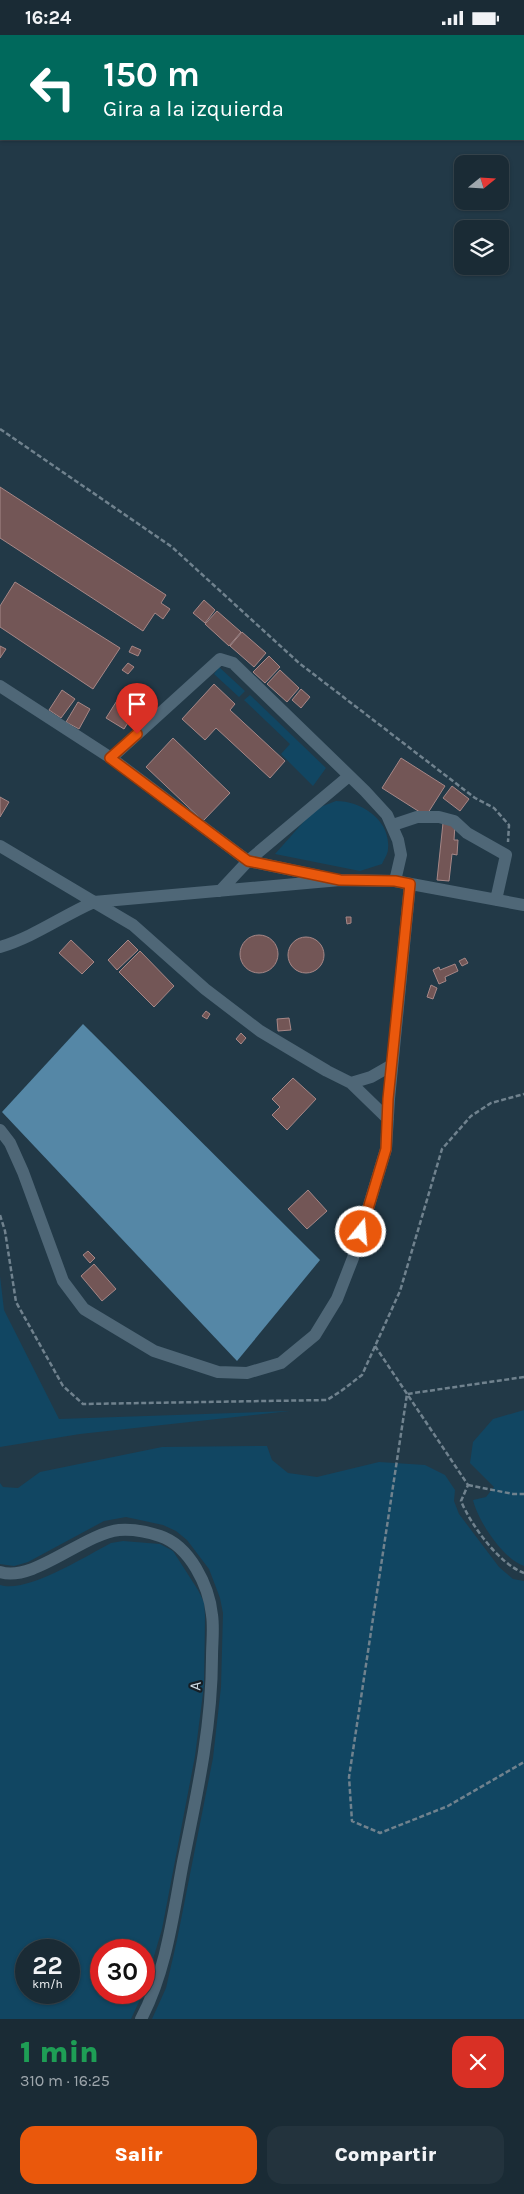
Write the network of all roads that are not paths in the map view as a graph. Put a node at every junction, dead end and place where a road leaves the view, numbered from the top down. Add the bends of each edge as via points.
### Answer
1 (0, 686) edge
2 (110, 758) junction
3 (349, 776) junction
4 (393, 825) junction
5 (0, 845) edge
6 (248, 861) junction
7 (340, 880) junction
8 (395, 881) junction
9 (410, 884) junction
10 (220, 891) junction
11 (496, 900) junction
12 (94, 902) junction
13 (524, 905) edge
14 (0, 947) edge
15 (392, 1065) junction
16 (352, 1083) junction
17 (388, 1119) junction
18 (0, 1129) edge
19 (0, 1573) edge
20 (141, 2019) edge

1 - 2 street
2 - 3 street via 220,659 233,663
2 - 6 street
3 - 4 street
3 - 6 street
4 - 8 street via 401,855
4 - 11 street via 417,817 439,817 454,821 506,855
5 - 12 street
6 - 7 street
6 - 10 street
7 - 8 street
7 - 10 street
8 - 9 street
9 - 11 street
9 - 15 street
10 - 12 street
11 - 13 street
12 - 14 street via 39,932
12 - 16 street via 133,925 205,989 260,1031
15 - 16 street
15 - 17 street
16 - 17 street
17 - 18 street via 386,1149 337,1299 315,1335 281,1363 247,1373 218,1372 154,1351 84,1309 63,1281 23,1172
19 - 20 street, A via 16,1575 29,1571 88,1541 120,1530 162,1537 176,1545 186,1555 205,1587 213,1617 212,1687 204,1758 169,1932 156,1984

